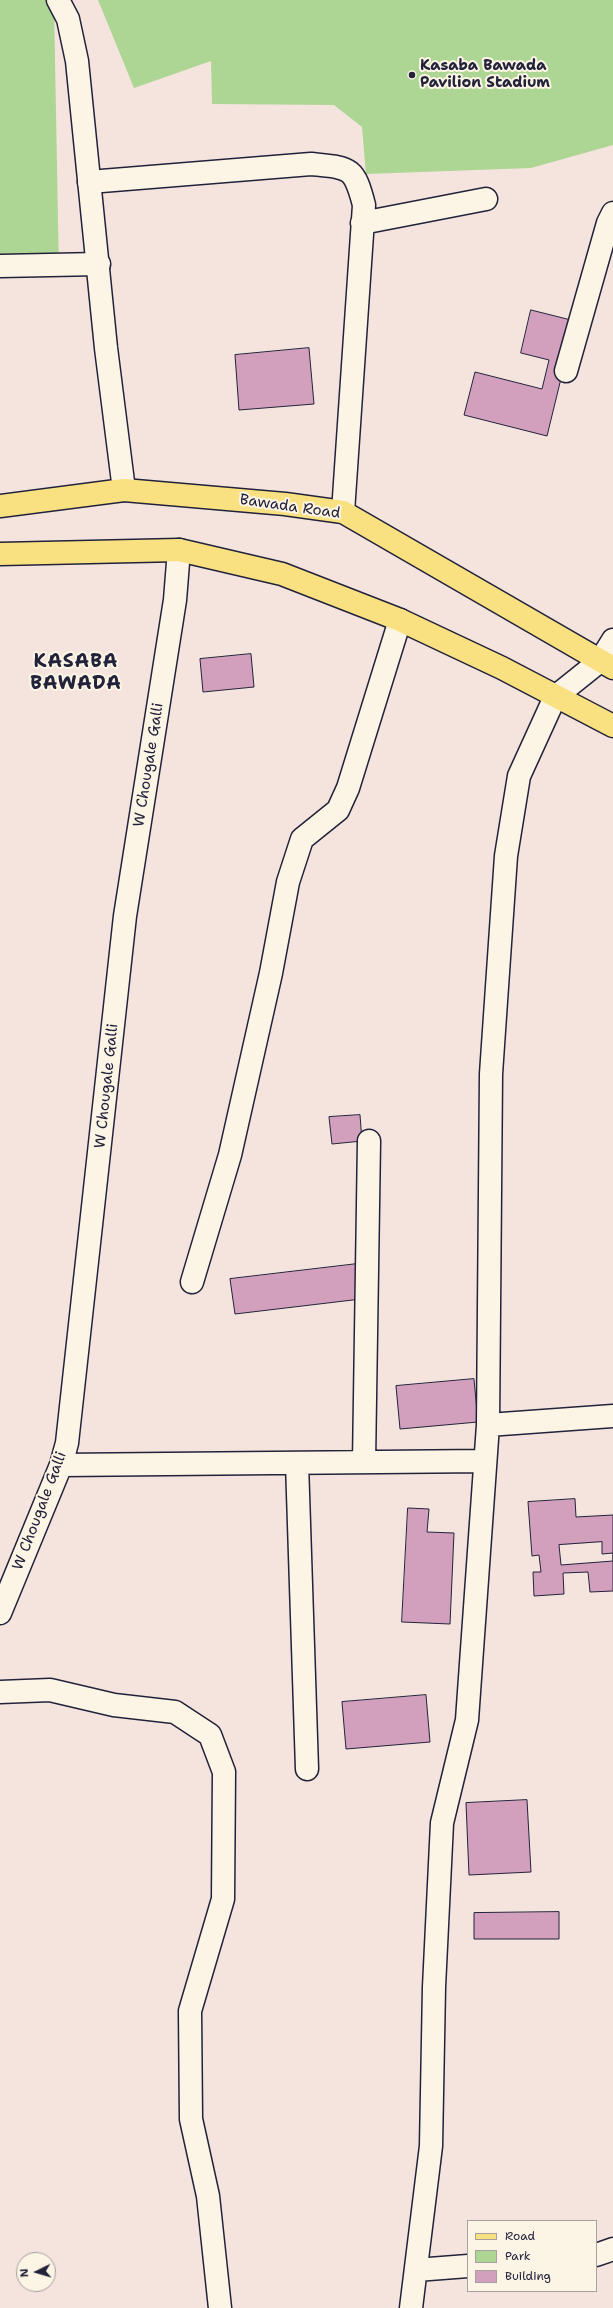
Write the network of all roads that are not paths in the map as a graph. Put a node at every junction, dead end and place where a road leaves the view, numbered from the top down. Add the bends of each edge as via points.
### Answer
1 (58, 0) edge
2 (89, 182) junction
3 (486, 199) dead end
4 (613, 212) edge
5 (362, 223) junction
6 (99, 264) junction
7 (0, 266) edge
8 (566, 371) dead end
9 (124, 490) junction
10 (0, 506) edge
11 (343, 512) junction
12 (178, 550) junction
13 (0, 554) edge
14 (400, 620) junction
15 (613, 640) edge
16 (607, 664) edge
17 (555, 697) junction
18 (613, 726) edge
19 (370, 1142) dead end
20 (192, 1282) dead end
21 (613, 1416) edge
22 (488, 1425) junction
23 (485, 1461) junction
24 (364, 1462) junction
25 (297, 1463) junction
26 (61, 1465) junction
27 (0, 1613) edge
28 (0, 1692) edge
29 (307, 1769) dead end
30 (613, 2249) edge
31 (597, 2255) edge
32 (467, 2266) edge
33 (416, 2270) junction
34 (220, 2308) edge
35 (411, 2308) edge

1 - 2 street via 68,19 77,61
2 - 5 street via 311,164 343,167 357,179 364,205
2 - 6 street
3 - 5 street
4 - 8 street
5 - 11 street
6 - 7 street
6 - 9 street via 106,348
9 - 10 main road, Bawada Road
9 - 11 main road, Bawada Road via 285,504
11 - 16 main road, Bawada Road
12 - 13 main road
12 - 14 main road via 282,574
12 - 26 street, W Chougale Galli via 175,600 125,916 67,1443
14 - 17 main road via 502,668
14 - 20 street via 348,788 338,810 302,839 290,875 230,1155
15 - 16 street
16 - 17 street
17 - 18 main road
17 - 22 street via 519,776 506,856 491,1074
19 - 24 street
21 - 22 street
22 - 23 street
23 - 24 street
23 - 33 street via 467,1720 442,1823 434,1987 431,2146
24 - 25 street
25 - 26 street
25 - 29 street
26 - 27 street, W Chougale Galli
28 - 34 street via 50,1690 114,1705 175,1712 210,1735 224,1772 224,1899 190,2011 191,2119 208,2196
30 - 31 street
32 - 33 street
33 - 35 street

